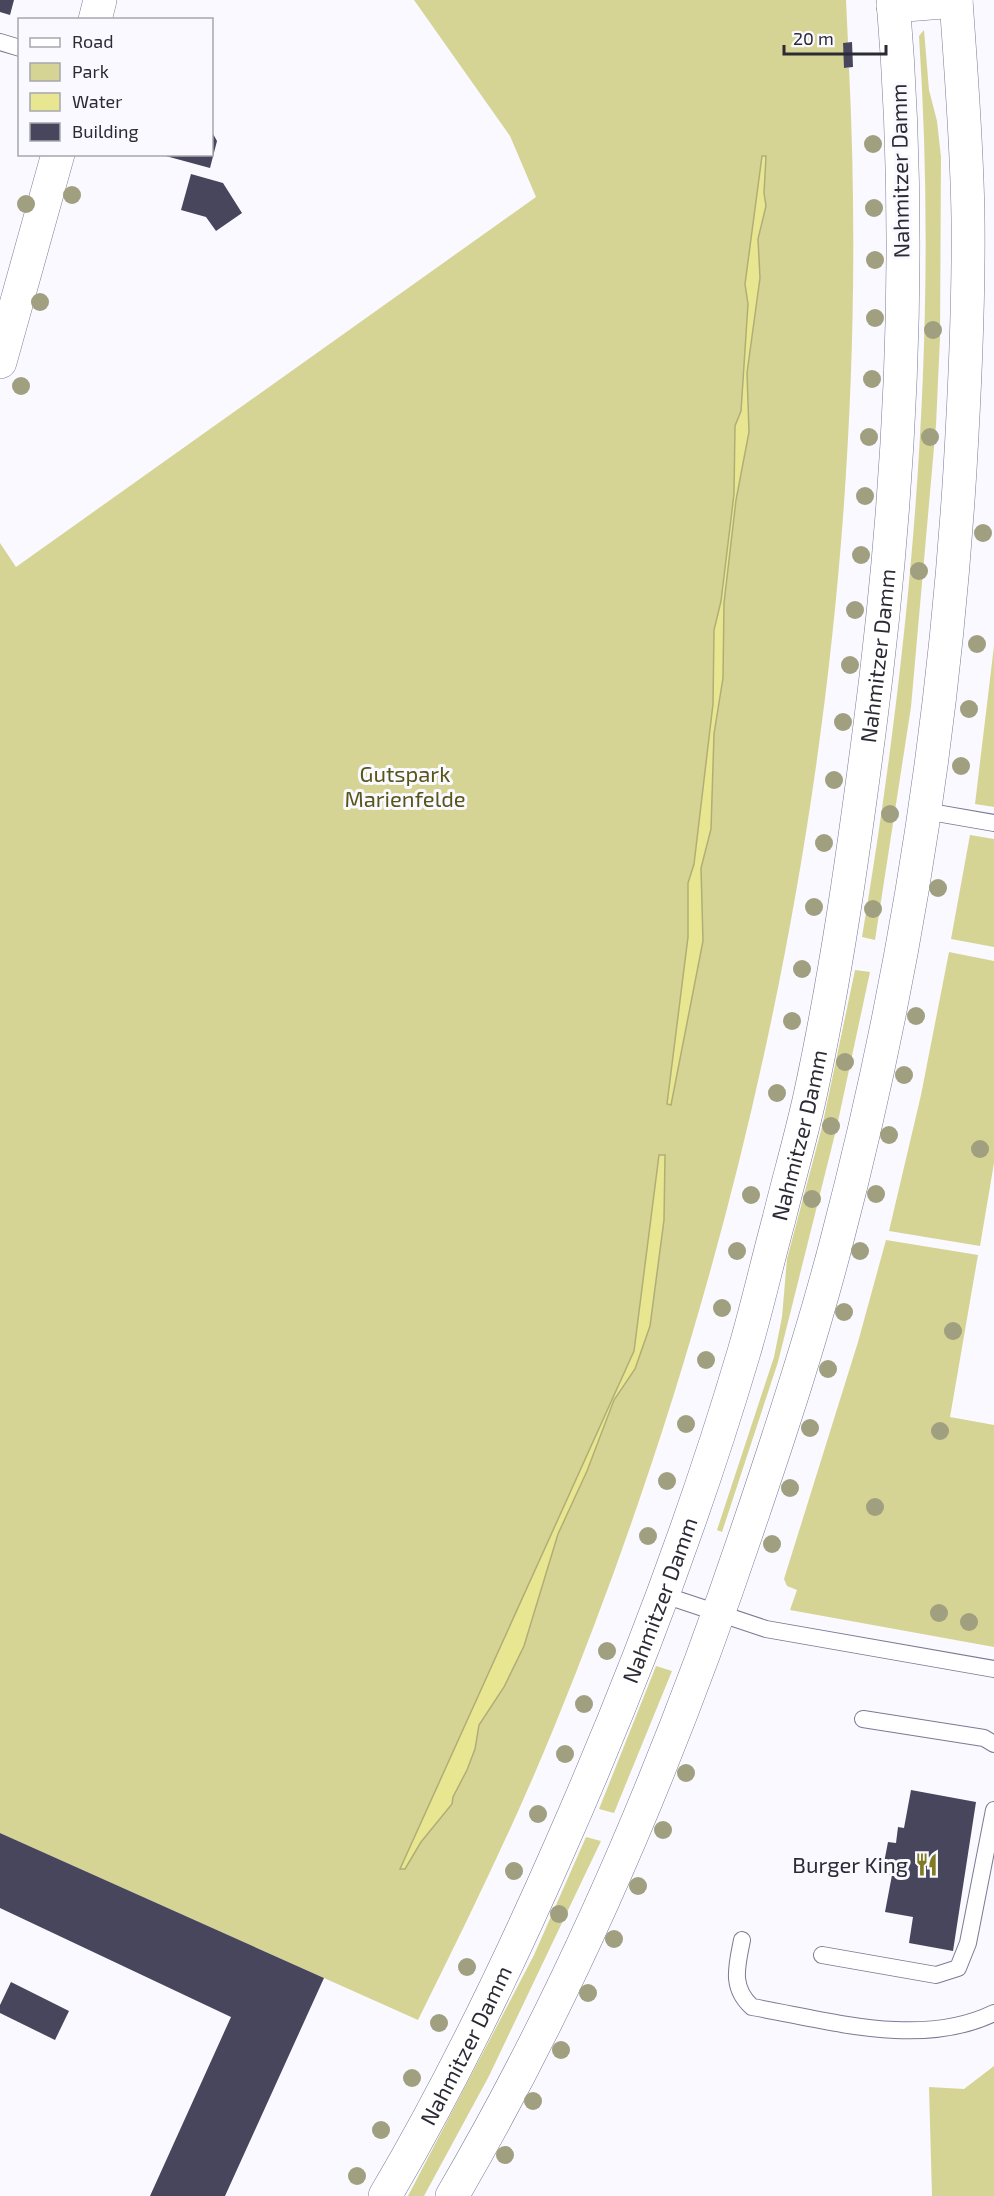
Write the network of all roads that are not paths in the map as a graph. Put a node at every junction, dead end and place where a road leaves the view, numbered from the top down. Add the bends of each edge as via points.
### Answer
1 (100, 0) edge
2 (956, 0) edge
3 (893, 3) edge
4 (96, 18) edge
5 (0, 42) edge
6 (18, 47) edge
7 (56, 156) edge
8 (0, 362) edge
9 (925, 812) junction
10 (994, 823) edge
11 (664, 1595) junction
12 (719, 1613) junction
13 (994, 1669) edge
14 (863, 1719) dead end
15 (994, 1744) edge
16 (994, 1810) edge
17 (742, 1940) dead end
18 (822, 1955) dead end
19 (994, 2013) edge
20 (385, 2196) edge
21 (452, 2196) edge

1 - 4 main road
2 - 3 main road
2 - 9 main road via 968,221 964,404 953,578
3 - 11 main road, Nahmitzer Damm via 904,224 899,419 884,615 849,886 809,1100 745,1349
5 - 6 lane
7 - 8 main road
9 - 10 lane
9 - 12 main road via 884,1039 838,1237 795,1388
11 - 12 lane
11 - 20 main road, Nahmitzer Damm via 590,1780 524,1929 446,2086
12 - 13 lane via 766,1629
12 - 21 main road via 649,1796 572,1970 494,2124
14 - 15 lane via 984,1737
16 - 18 lane via 969,1943 958,1968 936,1975
17 - 19 lane via 736,1976 741,1997 752,2007 892,2030 963,2023

